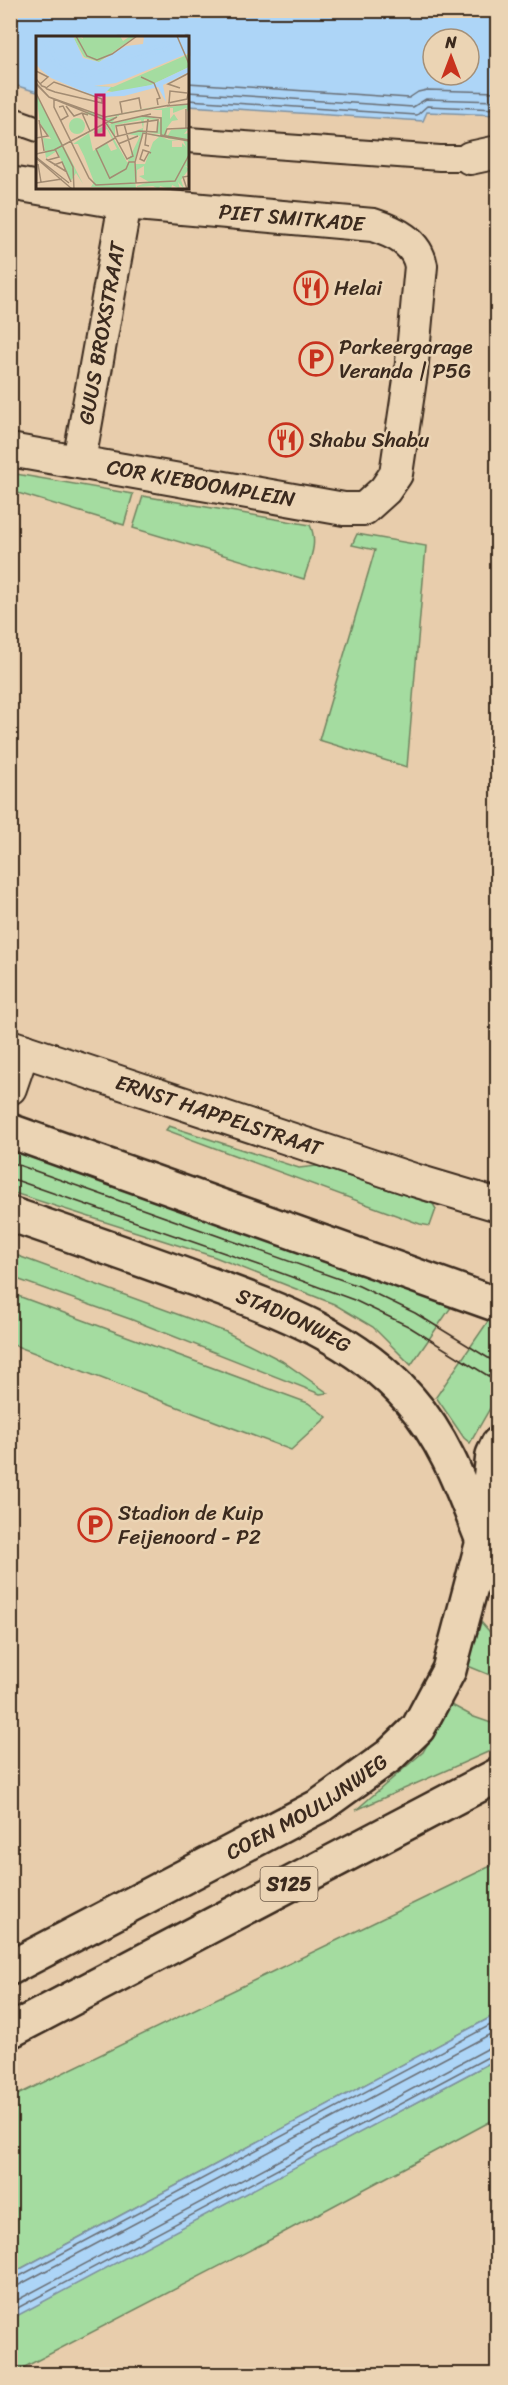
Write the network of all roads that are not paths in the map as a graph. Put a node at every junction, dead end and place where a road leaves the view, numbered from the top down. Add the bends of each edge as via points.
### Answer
1 (10, 119) edge
2 (36, 128) edge
3 (189, 140) edge
4 (484, 155) edge
5 (10, 183) edge
6 (36, 188) edge
7 (44, 189) edge
8 (125, 203) junction
9 (10, 450) edge
10 (79, 461) junction
11 (386, 490) joint
12 (17, 1048) edge
13 (10, 1088) edge
14 (10, 1131) edge
15 (498, 1205) edge
16 (10, 1214) edge
17 (498, 1305) edge
18 (498, 1444) edge
19 (483, 1541) junction
20 (498, 1578) edge
21 (498, 1775) edge
22 (10, 1968) edge
23 (10, 2031) edge

1 - 2 street
3 - 4 street via 440,158
5 - 6 street, PIET SMITKADE
7 - 8 street, PIET SMITKADE
8 - 10 street, GUUS BROXSTRAAT
8 - 11 street, PIET SMITKADE via 374,225 392,231 414,249 421,266 411,373 396,474
9 - 10 street, COR KIEBOOMPLEIN
10 - 11 street, COR KIEBOOMPLEIN via 344,508 364,508
12 - 13 street, ERNST HAPPELSTRAAT
12 - 15 street, ERNST HAPPELSTRAAT
14 - 17 main road
16 - 19 main road, STADIONWEG via 281,1311 359,1353 410,1400 434,1432 450,1460
18 - 19 main road, STADIONWEG via 493,1455
19 - 20 main road, STADIONWEG
19 - 22 main road, COEN MOULIJNWEG / S125 via 448,1670 418,1728 389,1756 321,1805
21 - 23 main road, S125

